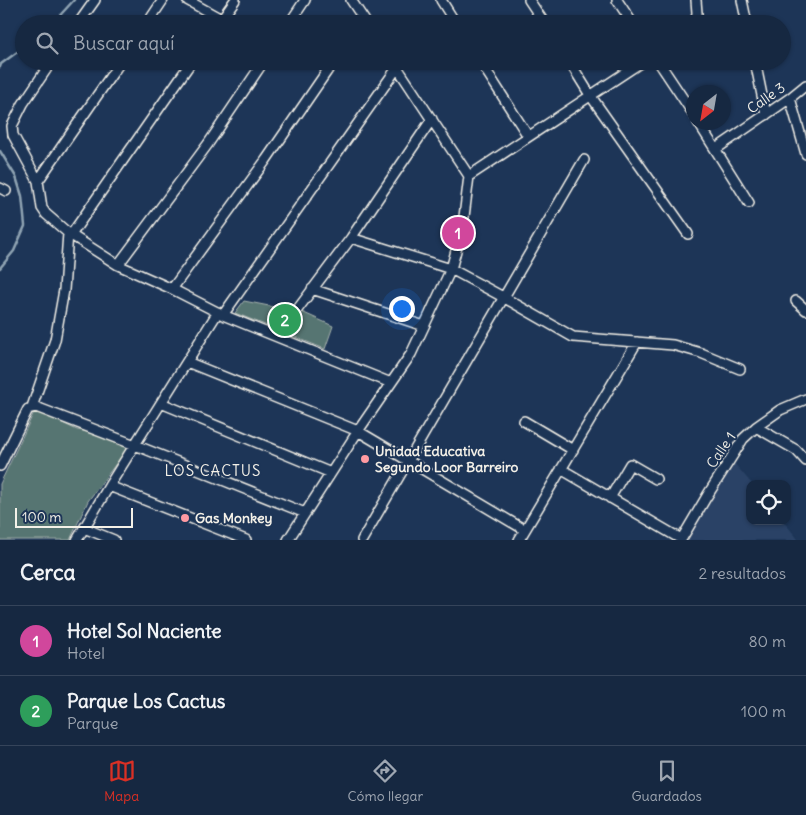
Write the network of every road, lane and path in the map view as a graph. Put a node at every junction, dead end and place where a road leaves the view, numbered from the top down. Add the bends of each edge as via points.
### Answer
1 (95, 0) edge
2 (163, 0) edge
3 (187, 0) edge
4 (235, 0) edge
5 (305, 0) edge
6 (351, 0) edge
7 (441, 0) edge
8 (529, 0) edge
9 (617, 0) edge
10 (696, 0) edge
11 (742, 0) edge
12 (84, 15) edge
13 (153, 15) edge
14 (210, 15) edge
15 (224, 15) edge
16 (295, 15) edge
17 (359, 15) edge
18 (450, 15) edge
19 (538, 15) edge
20 (627, 15) edge
21 (697, 15) edge
22 (745, 15) edge
23 (46, 70) edge
24 (115, 70) edge
25 (186, 70) edge
26 (258, 70) edge
27 (328, 70) edge
28 (392, 70) edge
29 (398, 70) edge
30 (486, 70) edge
31 (575, 70) edge
32 (628, 70) edge
33 (664, 70) edge
34 (757, 70) edge
35 (806, 85) edge
36 (590, 95) junction
37 (790, 98) junction
38 (686, 103) edge
39 (766, 115) junction
40 (432, 119) junction
41 (703, 130) edge
42 (528, 136) junction
43 (716, 149) junction
44 (806, 154) edge
45 (584, 160) dead end
46 (469, 176) junction
47 (38, 180) junction
48 (749, 203) dead end
49 (69, 234) junction
50 (688, 234) dead end
51 (351, 238) junction
52 (118, 265) junction
53 (451, 269) junction
54 (172, 289) junction
55 (312, 290) junction
56 (503, 297) junction
57 (796, 301) dead end
58 (297, 310) dead end
59 (806, 310) edge
60 (221, 314) junction
61 (424, 326) junction
62 (637, 342) junction
63 (187, 362) junction
64 (740, 369) dead end
65 (391, 383) junction
66 (806, 398) edge
67 (161, 403) junction
68 (32, 407) junction
69 (524, 421) dead end
70 (756, 427) junction
71 (358, 431) junction
72 (135, 445) junction
73 (573, 450) junction
74 (408, 460) junction
75 (806, 461) edge
76 (0, 466) edge
77 (562, 469) junction
78 (331, 473) junction
79 (656, 480) dead end
80 (109, 486) junction
81 (610, 498) junction
82 (305, 513) junction
83 (84, 528) junction
84 (525, 530) junction
85 (77, 540) edge
86 (114, 540) edge
87 (246, 540) edge
88 (288, 540) edge
89 (362, 540) edge
90 (519, 540) edge
91 (681, 540) edge

1 - 12 street
2 - 13 street
3 - 14 street
4 - 15 street
5 - 16 street
6 - 17 street
7 - 18 street
8 - 19 street
9 - 20 street
10 - 21 street
11 - 22 street
23 - 47 street via 12,126 13,135
24 - 47 street
25 - 49 street
26 - 52 street via 208,144
27 - 54 street
28 - 60 street
29 - 40 street
30 - 42 street
31 - 36 street
32 - 36 street
33 - 38 street
34 - 39 street
35 - 37 street, Calle 3
36 - 42 street
36 - 50 street
37 - 39 street, Calle 3
37 - 44 street
39 - 43 street, Calle 3
40 - 46 street
40 - 51 street
41 - 43 street
42 - 46 street
43 - 48 street
45 - 56 street
46 - 53 street via 463,224
47 - 49 street via 42,208
49 - 52 street
49 - 68 street via 56,340
51 - 53 street
51 - 55 street
52 - 54 street
53 - 56 street
53 - 61 street
54 - 60 street
55 - 58 street
55 - 61 street
56 - 62 street via 573,337
56 - 74 street
57 - 59 street
60 - 63 street
60 - 65 street
61 - 65 street
62 - 64 street via 673,345
62 - 73 street
63 - 67 street
63 - 71 street
65 - 71 street
66 - 70 street, Calle 1 via 780,410
67 - 72 street
67 - 78 street
68 - 72 street
68 - 76 street via 28,409
69 - 73 street
70 - 75 street via 796,450
70 - 91 street, Calle 1 via 744,439
71 - 74 street
71 - 78 street
72 - 80 street
72 - 82 street
73 - 77 street
74 - 84 street
74 - 89 street
77 - 81 street
77 - 84 street
78 - 82 street
79 - 81 street via 630,464
80 - 83 street
80 - 87 street
81 - 91 street
82 - 88 street
83 - 85 street
83 - 86 street
84 - 90 street

